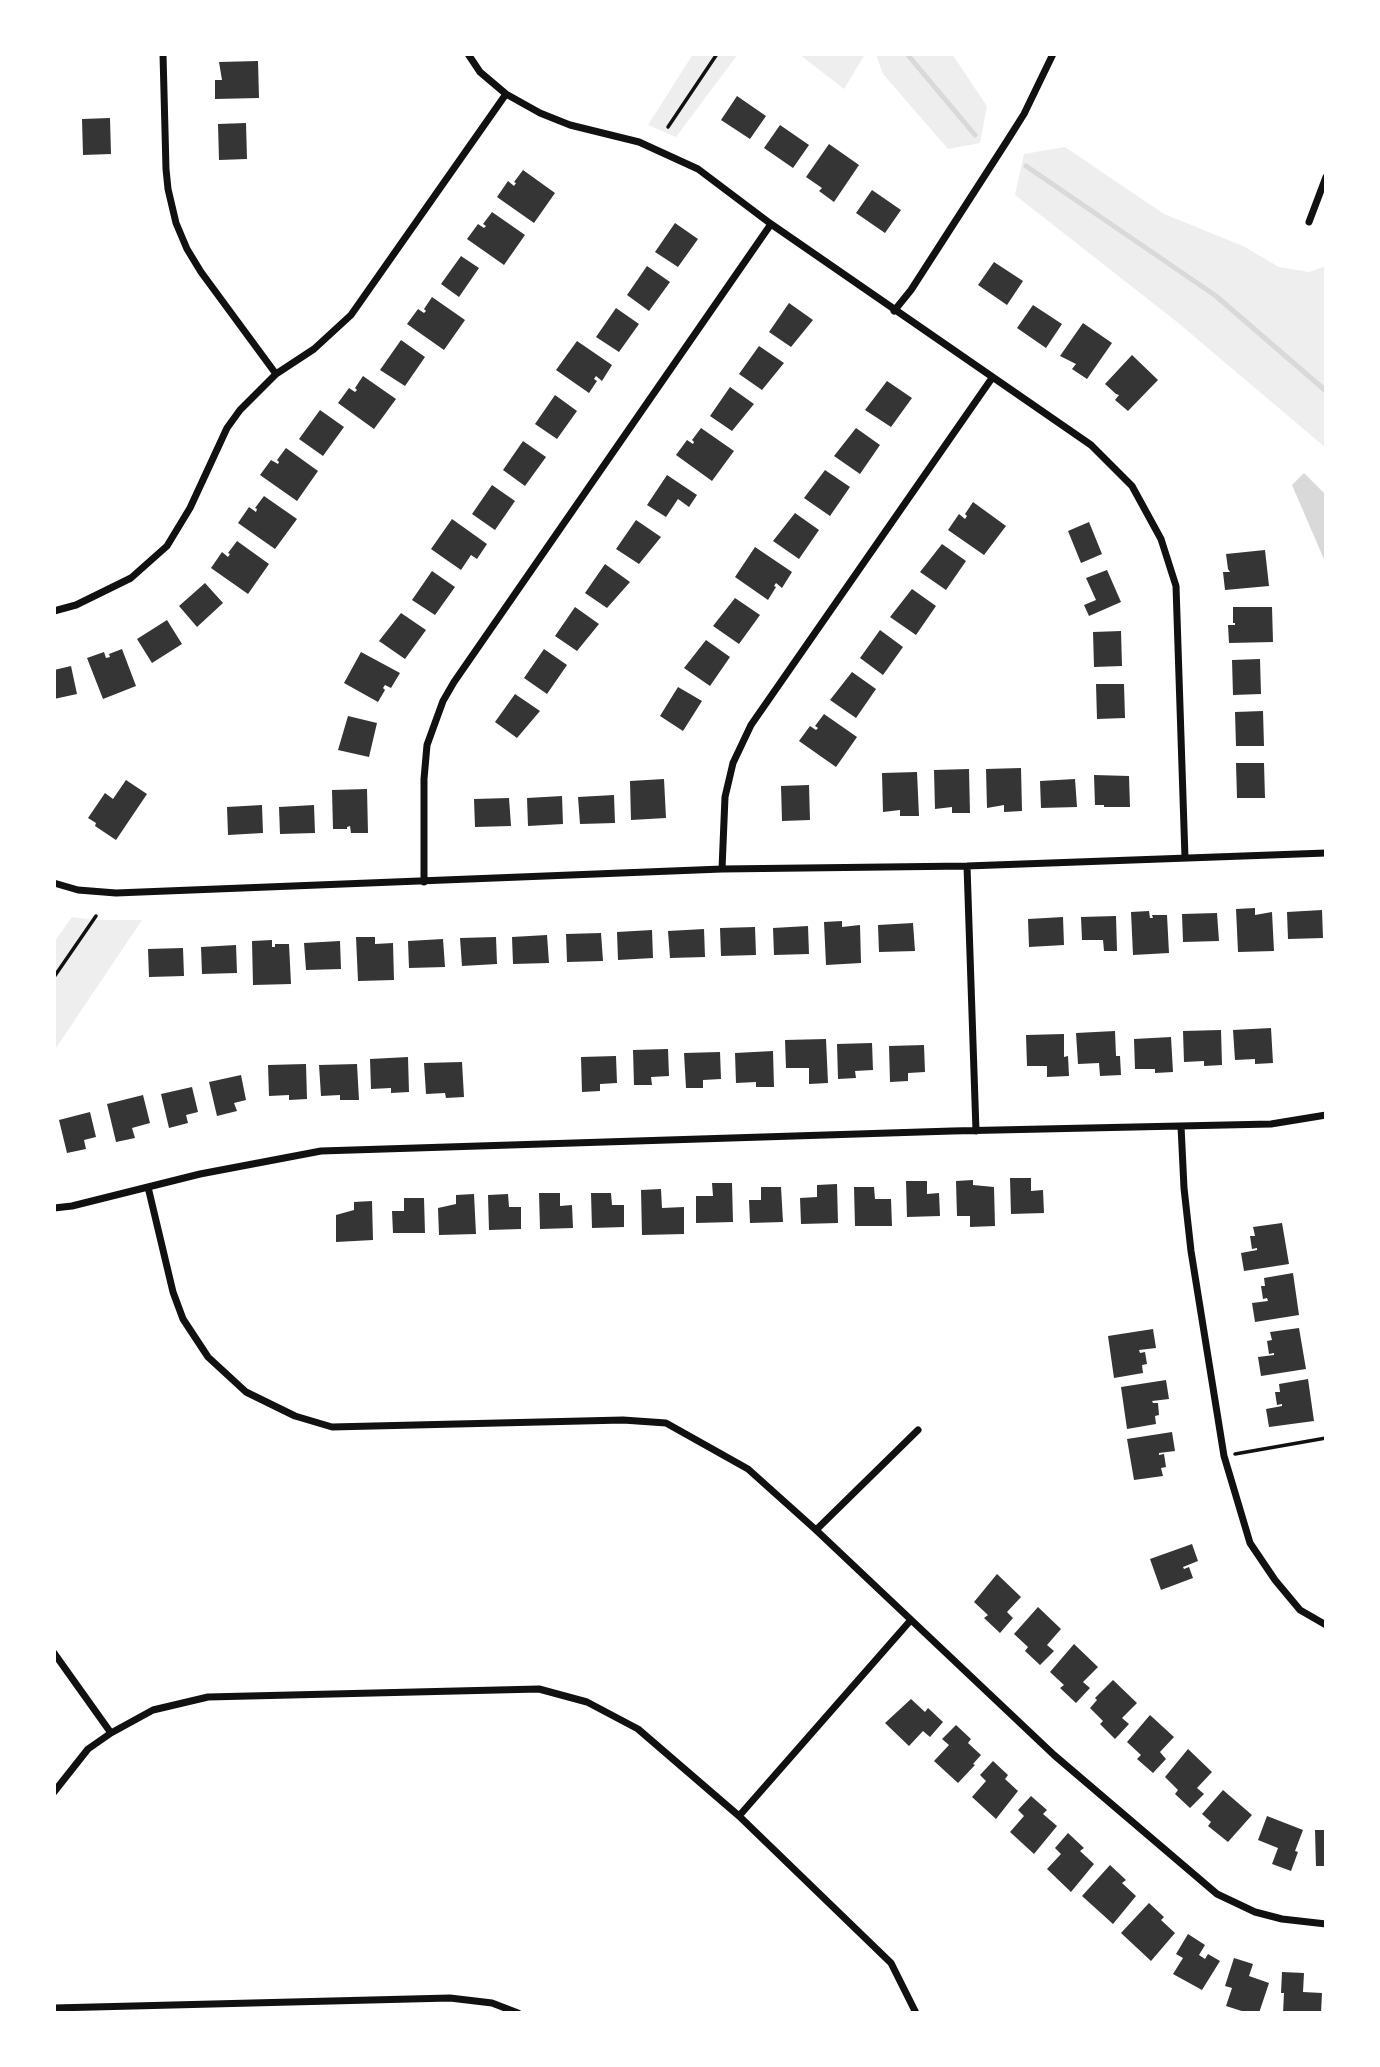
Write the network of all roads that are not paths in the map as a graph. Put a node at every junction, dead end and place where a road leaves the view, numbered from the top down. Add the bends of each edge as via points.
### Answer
1 (163, 54) edge
2 (468, 54) edge
3 (1054, 54) edge
4 (506, 94) junction
5 (1326, 177) edge
6 (1309, 222) dead end
7 (771, 225) junction
8 (894, 310) junction
9 (276, 374) junction
10 (992, 378) junction
11 (54, 611) edge
12 (1326, 853) edge
13 (1185, 858) junction
14 (967, 866) junction
15 (722, 869) junction
16 (424, 882) junction
17 (54, 883) edge
18 (1326, 1115) edge
19 (1181, 1126) junction
20 (976, 1131) junction
21 (148, 1187) junction
22 (54, 1208) edge
23 (918, 1430) dead end
24 (816, 1530) junction
25 (910, 1621) junction
26 (1326, 1625) edge
27 (54, 1653) edge
28 (111, 1733) junction
29 (54, 1792) edge
30 (740, 1816) junction
31 (1326, 1924) edge
32 (54, 2008) edge
33 (518, 2013) edge
34 (916, 2013) edge

1 - 9 street via 167,179 176,223 201,272
2 - 4 street via 480,72
3 - 8 street via 1024,114
4 - 7 street via 570,125 639,142 698,169
4 - 9 street via 351,315 314,349
5 - 6 street
7 - 8 street
7 - 16 street via 443,701 427,745
8 - 10 street
9 - 11 street via 228,428 167,546 131,578
10 - 13 street via 1091,445 1132,486 1161,539 1176,586
10 - 15 street via 751,725 733,762 725,797
12 - 13 street
13 - 14 street
14 - 15 street
14 - 20 street
15 - 16 street
16 - 17 street via 116,893
18 - 19 street via 1272,1124
19 - 20 street
19 - 26 street via 1191,1251 1224,1456 1250,1543 1300,1609
20 - 21 street via 321,1151
21 - 22 street
21 - 24 street via 183,1319 208,1357 246,1392 295,1416 332,1427 624,1420 666,1423 748,1469
23 - 24 street
24 - 25 street
25 - 30 street
25 - 31 street via 1054,1755 1217,1894 1255,1912
27 - 28 street
28 - 29 street via 88,1749
28 - 30 street via 153,1710 208,1697 539,1689 587,1702 638,1729
30 - 34 street via 891,1963
32 - 33 street via 450,1998 492,2003

